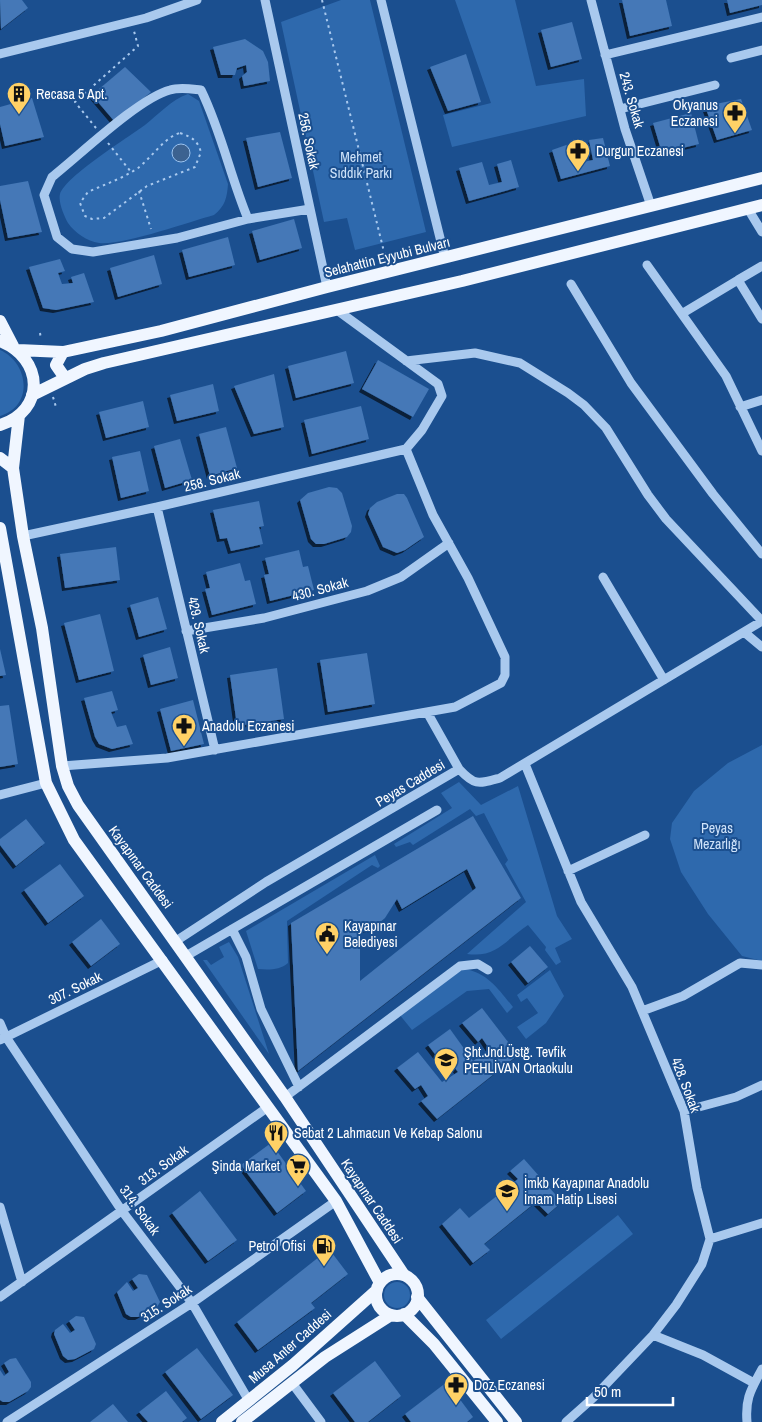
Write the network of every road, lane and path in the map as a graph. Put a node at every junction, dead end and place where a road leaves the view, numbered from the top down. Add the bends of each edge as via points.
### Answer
1 (197, 0) edge
2 (265, 0) edge
3 (322, 0) edge
4 (381, 0) edge
5 (591, 0) edge
6 (762, 17) edge
7 (132, 21) junction
8 (762, 50) edge
9 (0, 54) edge
10 (605, 55) junction
11 (731, 58) dead end
12 (716, 85) dead end
13 (620, 109) junction
14 (102, 136) junction
15 (132, 172) junction
16 (762, 178) edge
17 (139, 191) junction
18 (762, 205) edge
19 (652, 206) junction
20 (310, 209) junction
21 (748, 209) junction
22 (248, 219) junction
23 (151, 229) dead end
24 (762, 232) edge
25 (445, 258) junction
26 (647, 265) dead end
27 (762, 266) edge
28 (389, 272) junction
29 (738, 280) junction
30 (571, 284) dead end
31 (327, 287) junction
32 (337, 310) junction
33 (683, 313) junction
34 (762, 319) edge
35 (0, 321) edge
36 (0, 341) edge
37 (16, 348) junction
38 (63, 352) junction
39 (406, 361) junction
40 (65, 378) junction
41 (32, 395) junction
42 (762, 400) edge
43 (740, 408) junction
44 (19, 415) junction
45 (0, 424) edge
46 (406, 449) junction
47 (762, 451) edge
48 (0, 458) edge
49 (13, 468) junction
50 (157, 507) junction
51 (0, 528) edge
52 (23, 536) junction
53 (2, 542) edge
54 (449, 543) junction
55 (762, 554) edge
56 (603, 577) dead end
57 (762, 621) edge
58 (186, 631) junction
59 (744, 632) junction
60 (762, 647) edge
61 (664, 680) junction
62 (427, 712) junction
63 (215, 750) junction
64 (525, 764) junction
65 (62, 766) junction
66 (459, 770) junction
67 (46, 783) junction
68 (0, 796) edge
69 (437, 810) dead end
70 (646, 835) dead end
71 (568, 871) junction
72 (232, 929) junction
73 (176, 941) junction
74 (186, 956) junction
75 (163, 960) junction
76 (762, 965) edge
77 (488, 970) dead end
78 (642, 1011) junction
79 (0, 1023) edge
80 (3, 1038) edge
81 (761, 1086) edge
82 (299, 1087) junction
83 (285, 1097) junction
84 (268, 1107) junction
85 (684, 1111) junction
86 (336, 1202) junction
87 (0, 1207) edge
88 (122, 1211) junction
89 (762, 1223) edge
90 (710, 1239) junction
91 (404, 1275) junction
92 (22, 1282) junction
93 (378, 1286) junction
94 (418, 1296) junction
95 (0, 1297) edge
96 (192, 1303) junction
97 (398, 1315) junction
98 (653, 1335) junction
99 (762, 1369) edge
100 (292, 1383) junction
101 (754, 1383) junction
102 (249, 1401) junction
103 (7, 1422) edge
104 (222, 1422) edge
105 (242, 1422) edge
106 (321, 1422) edge
107 (497, 1422) edge
108 (516, 1422) edge
109 (566, 1422) edge
110 (747, 1422) edge

1 - 7 street
2 - 20 street, 256. Sokak
3 - 28 path
4 - 25 street
5 - 10 street, 243. Sokak
6 - 10 street
7 - 9 street
7 - 14 path via 138,46 75,102
8 - 11 street
10 - 13 street, 243. Sokak
12 - 13 street
13 - 19 street, 243. Sokak
14 - 15 path
14 - 22 street via 146,101 170,90 201,90
14 - 22 street via 52,177 44,195 57,237 72,249 93,252 126,247 177,238
15 - 17 path via 88,192 80,203 81,209 92,219 104,218
15 - 17 path via 173,134 193,138 201,152 192,170 163,178
16 - 19 main road, Selahattin Eyyubi Bulvarı
17 - 23 path
18 - 21 main road
19 - 25 main road, Selahattin Eyyubi Bulvarı
20 - 22 street
20 - 31 street, 256. Sokak
21 - 24 street
21 - 32 main road
25 - 28 main road, Selahattin Eyyubi Bulvarı
26 - 33 street
27 - 29 street
28 - 31 main road, Selahattin Eyyubi Bulvarı
29 - 33 street
29 - 34 street
30 - 55 street via 637,391
31 - 38 main road, Selahattin Eyyubi Bulvarı via 161,331
32 - 39 street
32 - 40 main road via 104,363
33 - 43 street via 726,376
35 - 37 main road
36 - 37 main road, Selahattin Eyyubi Bulvarı
37 - 38 main road, Selahattin Eyyubi Bulvarı
37 - 41 main road via 32,370
38 - 40 main road via 56,365
39 - 46 street via 433,378 442,396 422,430
39 - 57 street via 475,353 520,363 568,393 606,428 666,518
40 - 41 main road
41 - 44 main road
42 - 43 street
43 - 47 street
44 - 45 main road
44 - 49 main road, Kayapınar Caddesi
46 - 50 street, 258. Sokak
46 - 54 street via 433,515
48 - 49 main road
49 - 52 main road, Kayapınar Caddesi
50 - 52 street, 258. Sokak
50 - 58 street, 429. Sokak
51 - 53 main road
52 - 65 main road, Kayapınar Caddesi via 42,628
53 - 67 main road
54 - 58 street, 430. Sokak via 401,578 367,590 264,618
54 - 62 street via 505,657 506,675 501,683 455,707
56 - 61 street
57 - 59 street, Peyas Caddesi
58 - 63 street, 429. Sokak
59 - 60 street
59 - 61 street, Peyas Caddesi
61 - 64 street, Peyas Caddesi
62 - 63 street
62 - 66 street
63 - 65 street via 167,758
64 - 66 street, Peyas Caddesi via 500,778 479,784
64 - 71 street, 428. Sokak
65 - 73 main road, Kayapınar Caddesi via 78,805
66 - 73 street, Peyas Caddesi via 266,882
67 - 68 street
67 - 75 main road via 74,840
69 - 72 street
70 - 71 street
71 - 78 street, 428. Sokak via 581,902 632,987
72 - 74 street
72 - 82 street via 246,958 261,1009
73 - 74 main road, Kayapınar Caddesi
74 - 83 main road, Kayapınar Caddesi
75 - 80 street, 307. Sokak
75 - 84 main road
76 - 78 street via 740,963 682,996
77 - 82 street via 478,964 460,966
78 - 85 street, 428. Sokak
79 - 80 street, 314. Sokak
80 - 88 street, 314. Sokak
81 - 85 street via 736,1097
82 - 83 street
83 - 91 main road, Kayapınar Caddesi
84 - 86 main road
84 - 88 street, 313. Sokak
85 - 90 street, 428. Sokak via 697,1188
86 - 93 main road
86 - 96 street, 315. Sokak
87 - 92 street
88 - 92 street, 313. Sokak
88 - 96 street, 314. Sokak
89 - 90 street
90 - 98 street via 702,1264
91 - 93 main road via 390,1275
91 - 94 main road via 414,1284
92 - 95 street, 313. Sokak
93 - 97 main road via 380,1308
93 - 102 main road, Musa Anter Caddesi
94 - 97 main road via 413,1307
94 - 108 main road
96 - 102 street, 314. Sokak
96 - 103 street, 315. Sokak
97 - 100 main road, Musa Anter Caddesi via 325,1357
97 - 107 main road via 434,1344
98 - 101 street via 703,1355
98 - 109 street
99 - 101 street
100 - 105 main road, Musa Anter Caddesi
100 - 106 street
101 - 110 street via 748,1394
102 - 104 main road, Musa Anter Caddesi

